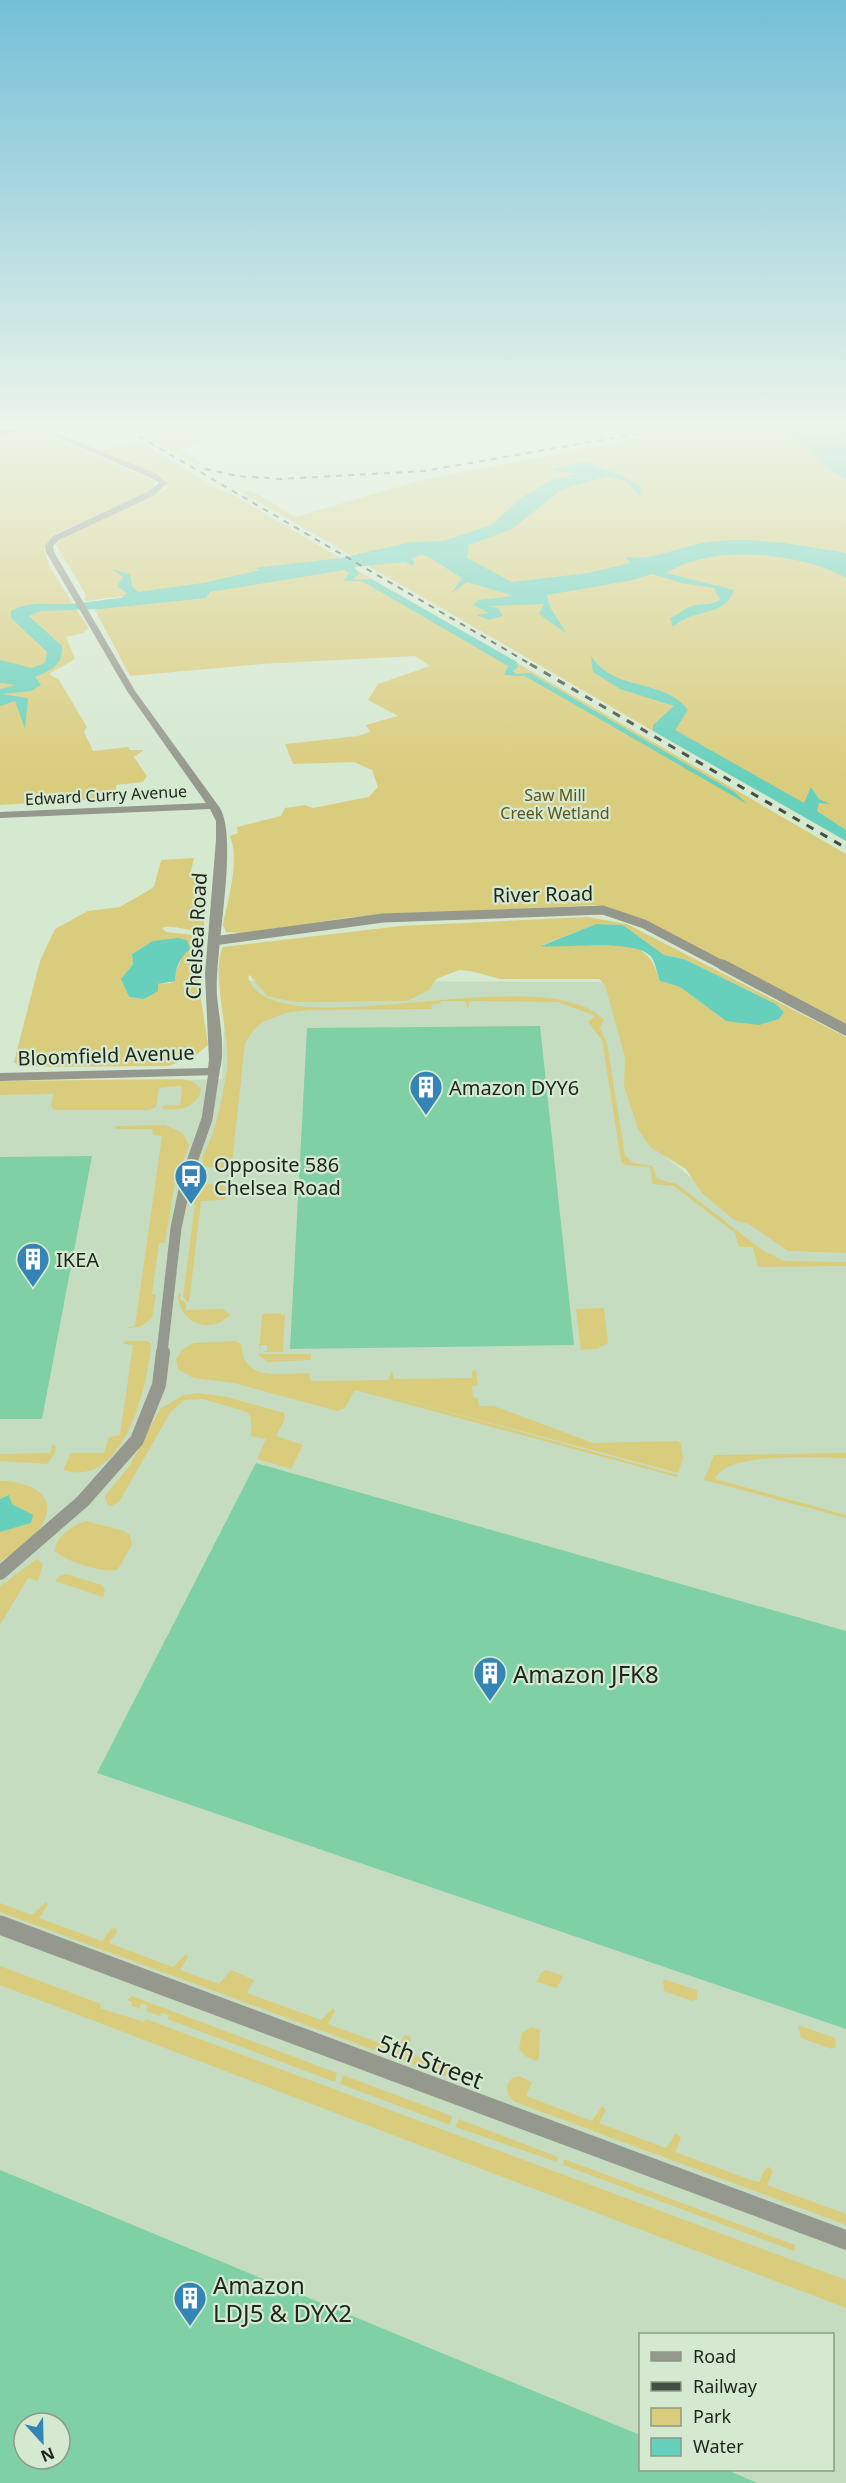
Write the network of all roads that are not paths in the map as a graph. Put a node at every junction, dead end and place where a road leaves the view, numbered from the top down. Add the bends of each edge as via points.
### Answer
1 (51, 546) edge
2 (211, 802) junction
3 (0, 809) edge
4 (53, 810) junction
5 (0, 815) edge
6 (213, 941) junction
7 (846, 1030) edge
8 (214, 1072) junction
9 (0, 1077) edge
10 (0, 1573) edge
11 (0, 1925) edge
12 (846, 2240) edge

1 - 2 street, Chelsea Road via 50,552 131,692
2 - 4 street, Edward Curry Avenue
2 - 6 street, Chelsea Road via 221,821 222,834
3 - 4 street, Edward Curry Avenue
4 - 5 street, Edward Curry Avenue
6 - 7 street, River Road via 383,918 603,910 644,924
6 - 8 street, Chelsea Road via 211,1006 217,1050
8 - 9 street, Bloomfield Avenue
8 - 10 street, Chelsea Road via 207,1119 187,1176 176,1227 159,1385 137,1440 83,1502
11 - 12 street, 5th Street

